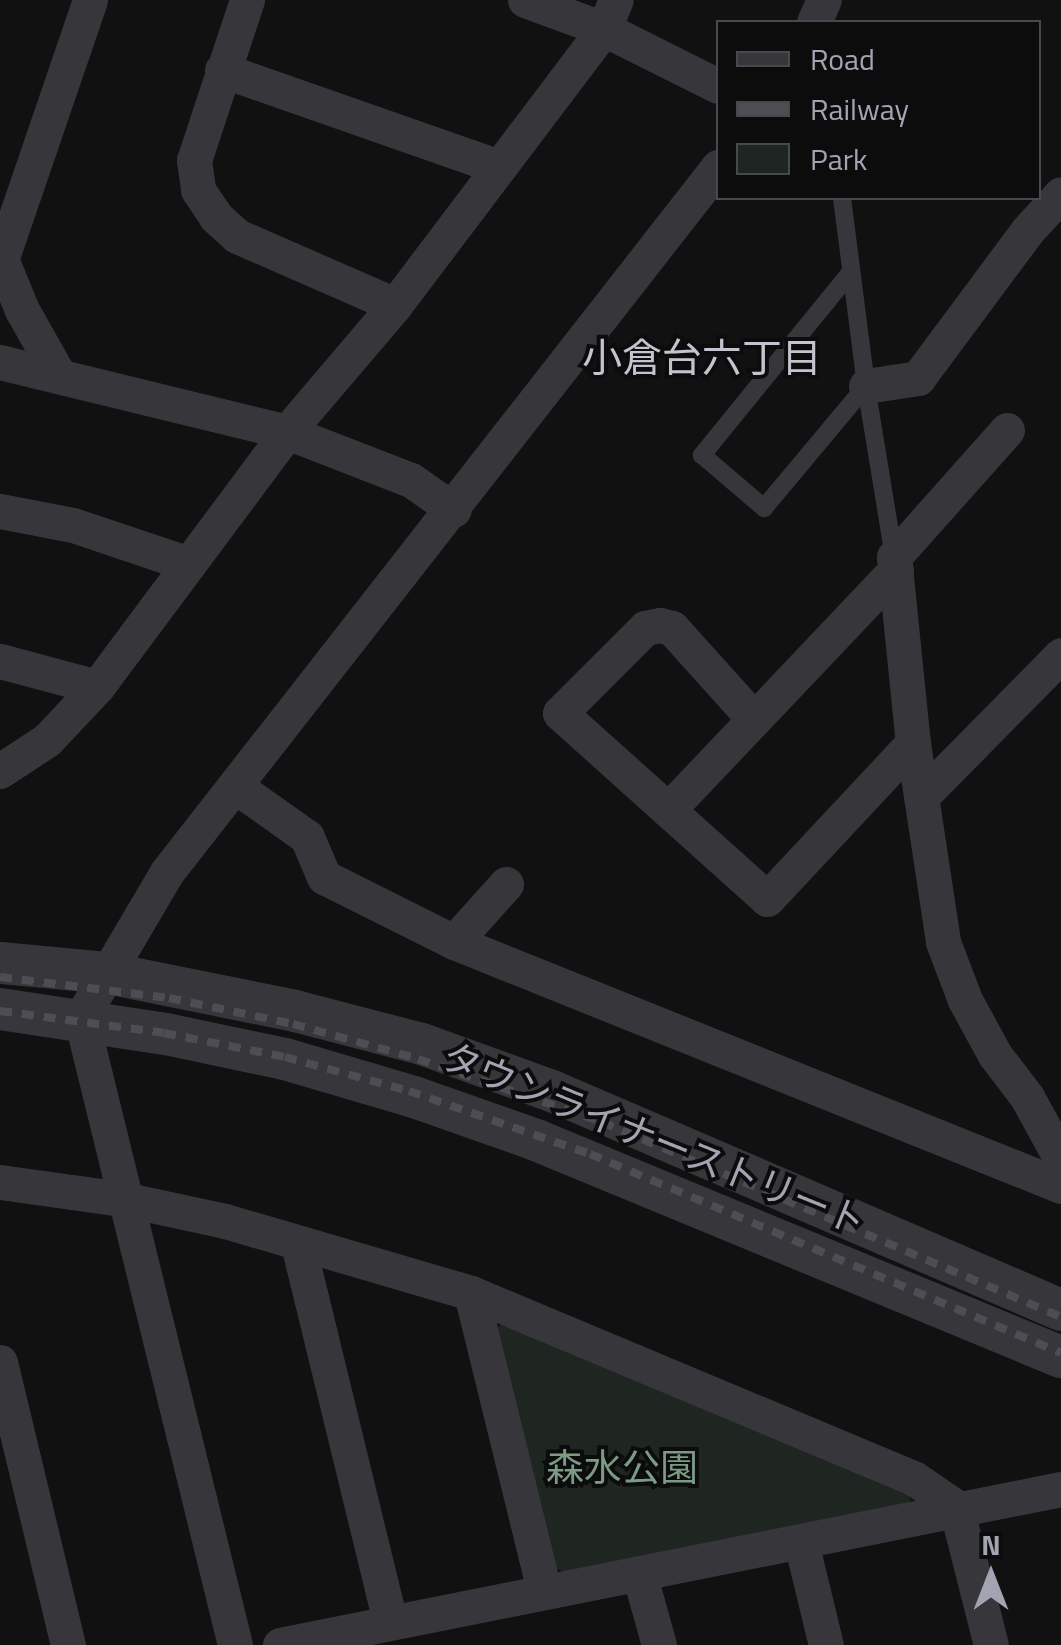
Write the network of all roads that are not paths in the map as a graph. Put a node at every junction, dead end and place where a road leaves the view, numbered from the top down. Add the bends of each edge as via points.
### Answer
1 (90, 0) edge
2 (247, 0) edge
3 (525, 0) edge
4 (610, 14) edge
5 (222, 70) junction
6 (716, 85) edge
7 (500, 166) junction
8 (716, 170) edge
9 (1061, 194) edge
10 (842, 200) edge
11 (1, 262) edge
12 (850, 274) junction
13 (394, 305) junction
14 (0, 362) edge
15 (57, 372) junction
16 (866, 386) junction
17 (1007, 430) dead end
18 (287, 432) junction
19 (454, 510) junction
20 (0, 511) edge
21 (895, 563) junction
22 (189, 564) junction
23 (1061, 655) edge
24 (0, 662) edge
25 (97, 687) junction
26 (753, 718) junction
27 (912, 743) junction
28 (0, 771) edge
29 (235, 786) junction
30 (921, 797) junction
31 (668, 810) junction
32 (506, 884) dead end
33 (454, 942) junction
34 (0, 962) edge
35 (107, 973) junction
36 (0, 1009) edge
37 (81, 1018) junction
38 (1061, 1160) edge
39 (0, 1182) edge
40 (1061, 1186) edge
41 (124, 1199) junction
42 (298, 1244) junction
43 (471, 1293) junction
44 (1061, 1310) edge
45 (1061, 1357) edge
46 (0, 1362) edge
47 (1061, 1489) edge
48 (956, 1507) junction
49 (801, 1542) junction
50 (639, 1573) junction
51 (544, 1591) junction
52 (390, 1621) junction
53 (68, 1645) edge
54 (235, 1645) edge
55 (280, 1645) edge
56 (659, 1645) edge
57 (826, 1645) edge
58 (991, 1645) edge

1 - 11 street
2 - 5 street
3 - 4 street
4 - 6 street
4 - 7 street
5 - 7 street
5 - 13 street via 194,160 198,190 216,217 266,252
7 - 13 street
8 - 19 street
9 - 16 street via 918,378
10 - 12 lane
11 - 15 street
12 - 16 lane
12 - 16 lane via 702,454 764,508
13 - 18 street
14 - 15 street
15 - 18 street
16 - 21 lane
17 - 21 street
18 - 19 street via 411,480
18 - 22 street
19 - 29 street
20 - 22 street via 132,541
21 - 26 street
21 - 27 street
22 - 25 street
23 - 30 street
24 - 25 street
25 - 28 street via 47,740
26 - 31 street
26 - 31 street via 672,628 660,625 645,628 560,713
27 - 30 street
27 - 31 street via 767,899
29 - 33 street via 307,837 324,878
29 - 35 street via 167,872
30 - 38 street via 940,928 965,1000
32 - 33 street
33 - 40 street
34 - 35 street, タウンライナーストリート
35 - 37 street
35 - 44 street, タウンライナーストリート via 296,1011 552,1090
36 - 37 street, タウンライナーストリート
37 - 41 street
37 - 45 street, タウンライナーストリート via 285,1059 431,1103
39 - 41 street
41 - 42 street
41 - 54 street
42 - 43 street
42 - 52 street
43 - 48 street via 914,1479
43 - 51 street
46 - 53 street
47 - 48 street
48 - 49 street
48 - 58 street
49 - 50 street
49 - 57 street
50 - 51 street
50 - 56 street
51 - 52 street
52 - 55 street

